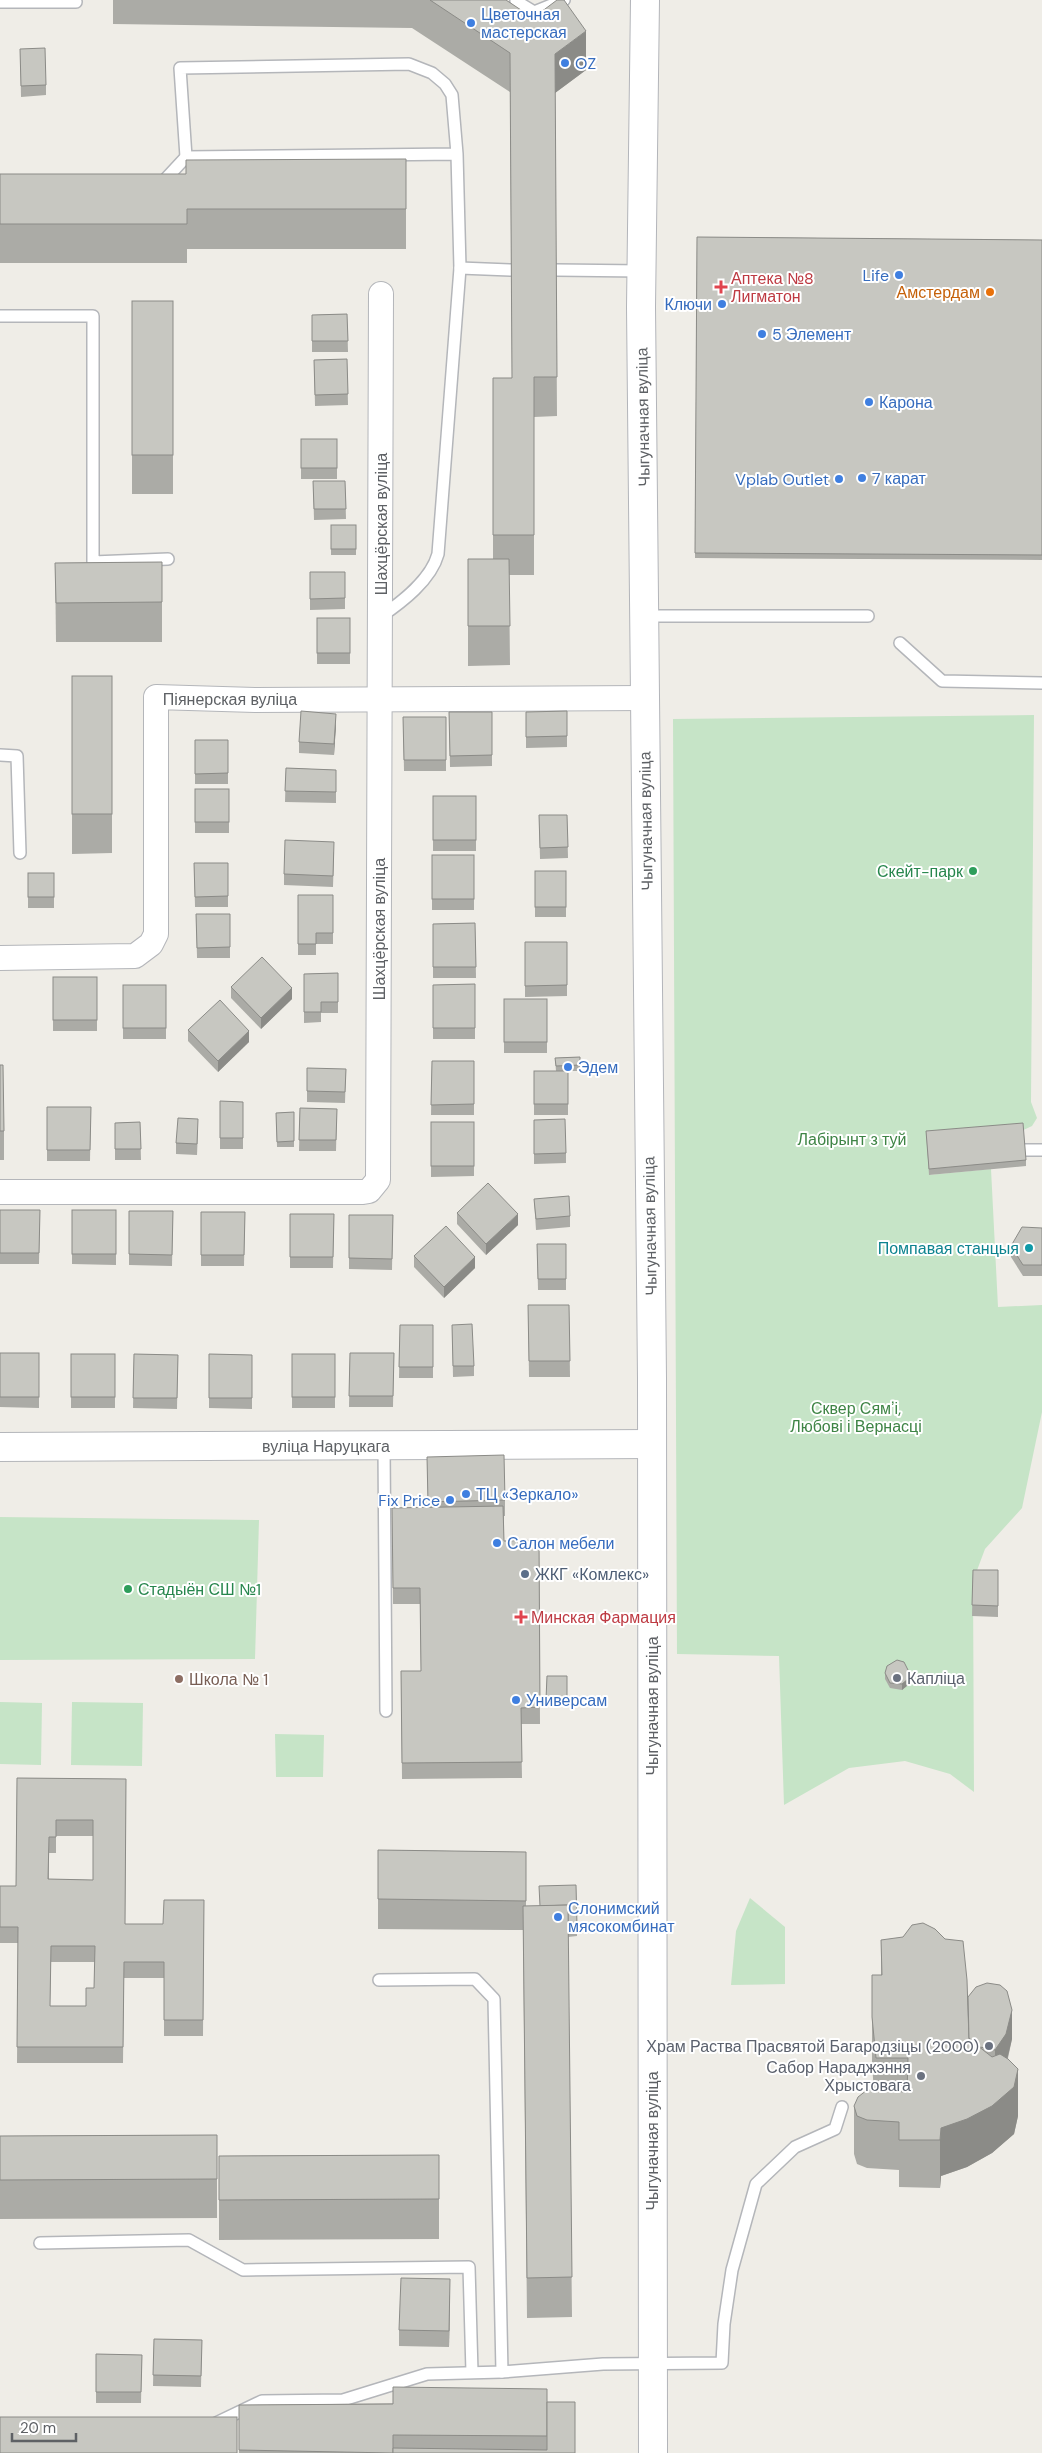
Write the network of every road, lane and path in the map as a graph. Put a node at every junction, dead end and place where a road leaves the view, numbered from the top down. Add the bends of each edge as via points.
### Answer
1 (564, 0) edge
2 (645, 0) edge
3 (516, 1) edge
4 (0, 2) edge
5 (76, 2) dead end
6 (457, 154) junction
7 (186, 157) junction
8 (147, 188) edge
9 (460, 268) junction
10 (512, 270) edge
11 (556, 270) edge
12 (642, 271) junction
13 (381, 294) dead end
14 (0, 316) edge
15 (168, 559) dead end
16 (646, 616) junction
17 (868, 616) dead end
18 (380, 617) junction
19 (900, 644) dead end
20 (1042, 683) edge
21 (645, 698) junction
22 (378, 699) junction
23 (0, 756) edge
24 (20, 853) dead end
25 (0, 958) edge
26 (1025, 1150) edge
27 (1042, 1150) edge
28 (0, 1192) edge
29 (652, 1444) junction
30 (384, 1446) junction
31 (0, 1447) edge
32 (386, 1712) dead end
33 (379, 1980) dead end
34 (842, 2107) dead end
35 (40, 2243) dead end
36 (651, 2365) junction
37 (472, 2372) junction
38 (502, 2372) junction
39 (205, 2428) edge
40 (653, 2453) edge

1 - 3 lane via 534,12
2 - 12 main road, Чыгуначная вуліца
4 - 5 lane
6 - 7 lane
6 - 7 lane via 452,95 432,72 409,64 180,68
6 - 9 lane
7 - 8 lane via 157,188
9 - 10 lane
9 - 18 lane via 436,564 406,597
11 - 12 lane
12 - 16 main road, Чыгуначная вуліца
13 - 18 street, Шахцёрская вуліца
14 - 15 lane via 93,316 93,562
16 - 17 lane
16 - 21 main road, Чыгуначная вуліца
18 - 22 street, Шахцёрская вуліца
19 - 20 lane via 942,681
21 - 22 street, Піянерская вуліца
21 - 29 main road, Чыгуначная вуліца
22 - 25 street, Піянерская вуліца via 156,697 156,934 151,944 135,956
22 - 28 street, Шахцёрская вуліца via 379,1174 375,1186 363,1192
23 - 24 lane via 17,756
26 - 27 lane
29 - 30 main road, вуліца Наруцкага
29 - 36 main road, Чыгуначная вуліца
30 - 31 main road, вуліца Наруцкага
30 - 32 lane
33 - 38 lane via 475,1979 494,1999
34 - 36 lane via 835,2129 795,2147 756,2184 732,2270 722,2363
35 - 37 lane via 189,2240 244,2270 469,2267
36 - 38 lane via 603,2364
36 - 40 main road, Чыгуначная вуліца
37 - 38 lane
37 - 39 lane via 427,2374 343,2400 262,2401

